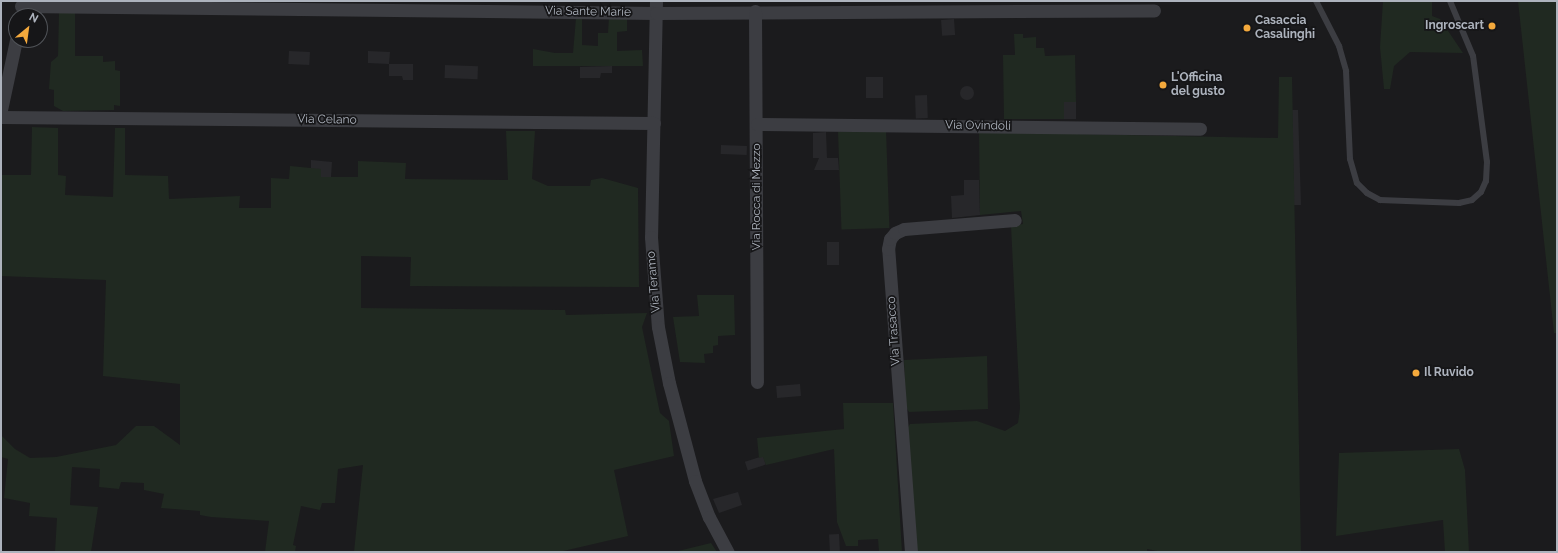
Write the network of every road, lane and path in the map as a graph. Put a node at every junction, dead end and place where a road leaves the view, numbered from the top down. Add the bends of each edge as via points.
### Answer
1 (1316, 1) edge
2 (1450, 1) edge
3 (1008, 6) edge
4 (656, 7) edge
5 (21, 8) edge
6 (1154, 10) dead end
7 (755, 12) junction
8 (14, 48) edge
9 (1, 110) edge
10 (1, 117) edge
11 (654, 123) junction
12 (756, 124) junction
13 (1200, 128) dead end
14 (1015, 220) dead end
15 (758, 382) dead end
16 (728, 552) edge
17 (912, 552) edge

1 - 2 lane via 1343,60 1350,158 1357,182 1367,193 1380,200 1459,203 1472,200 1481,192 1486,181 1487,162 1473,56
3 - 6 street, Via Sante Marie
3 - 7 street, Via Sante Marie
4 - 5 street, Via Sante Marie
4 - 7 street, Via Sante Marie
4 - 11 street, Via Teramo
7 - 12 street, Via Rocca di Mezzo
8 - 9 street
10 - 11 street, Via Celano
11 - 16 street, Via Teramo via 651,252 663,354 695,481 709,517
12 - 13 street, Via Ovindoli
12 - 15 street, Via Rocca di Mezzo
14 - 17 street, Via Trasacco via 904,229 894,233 890,239 888,249

